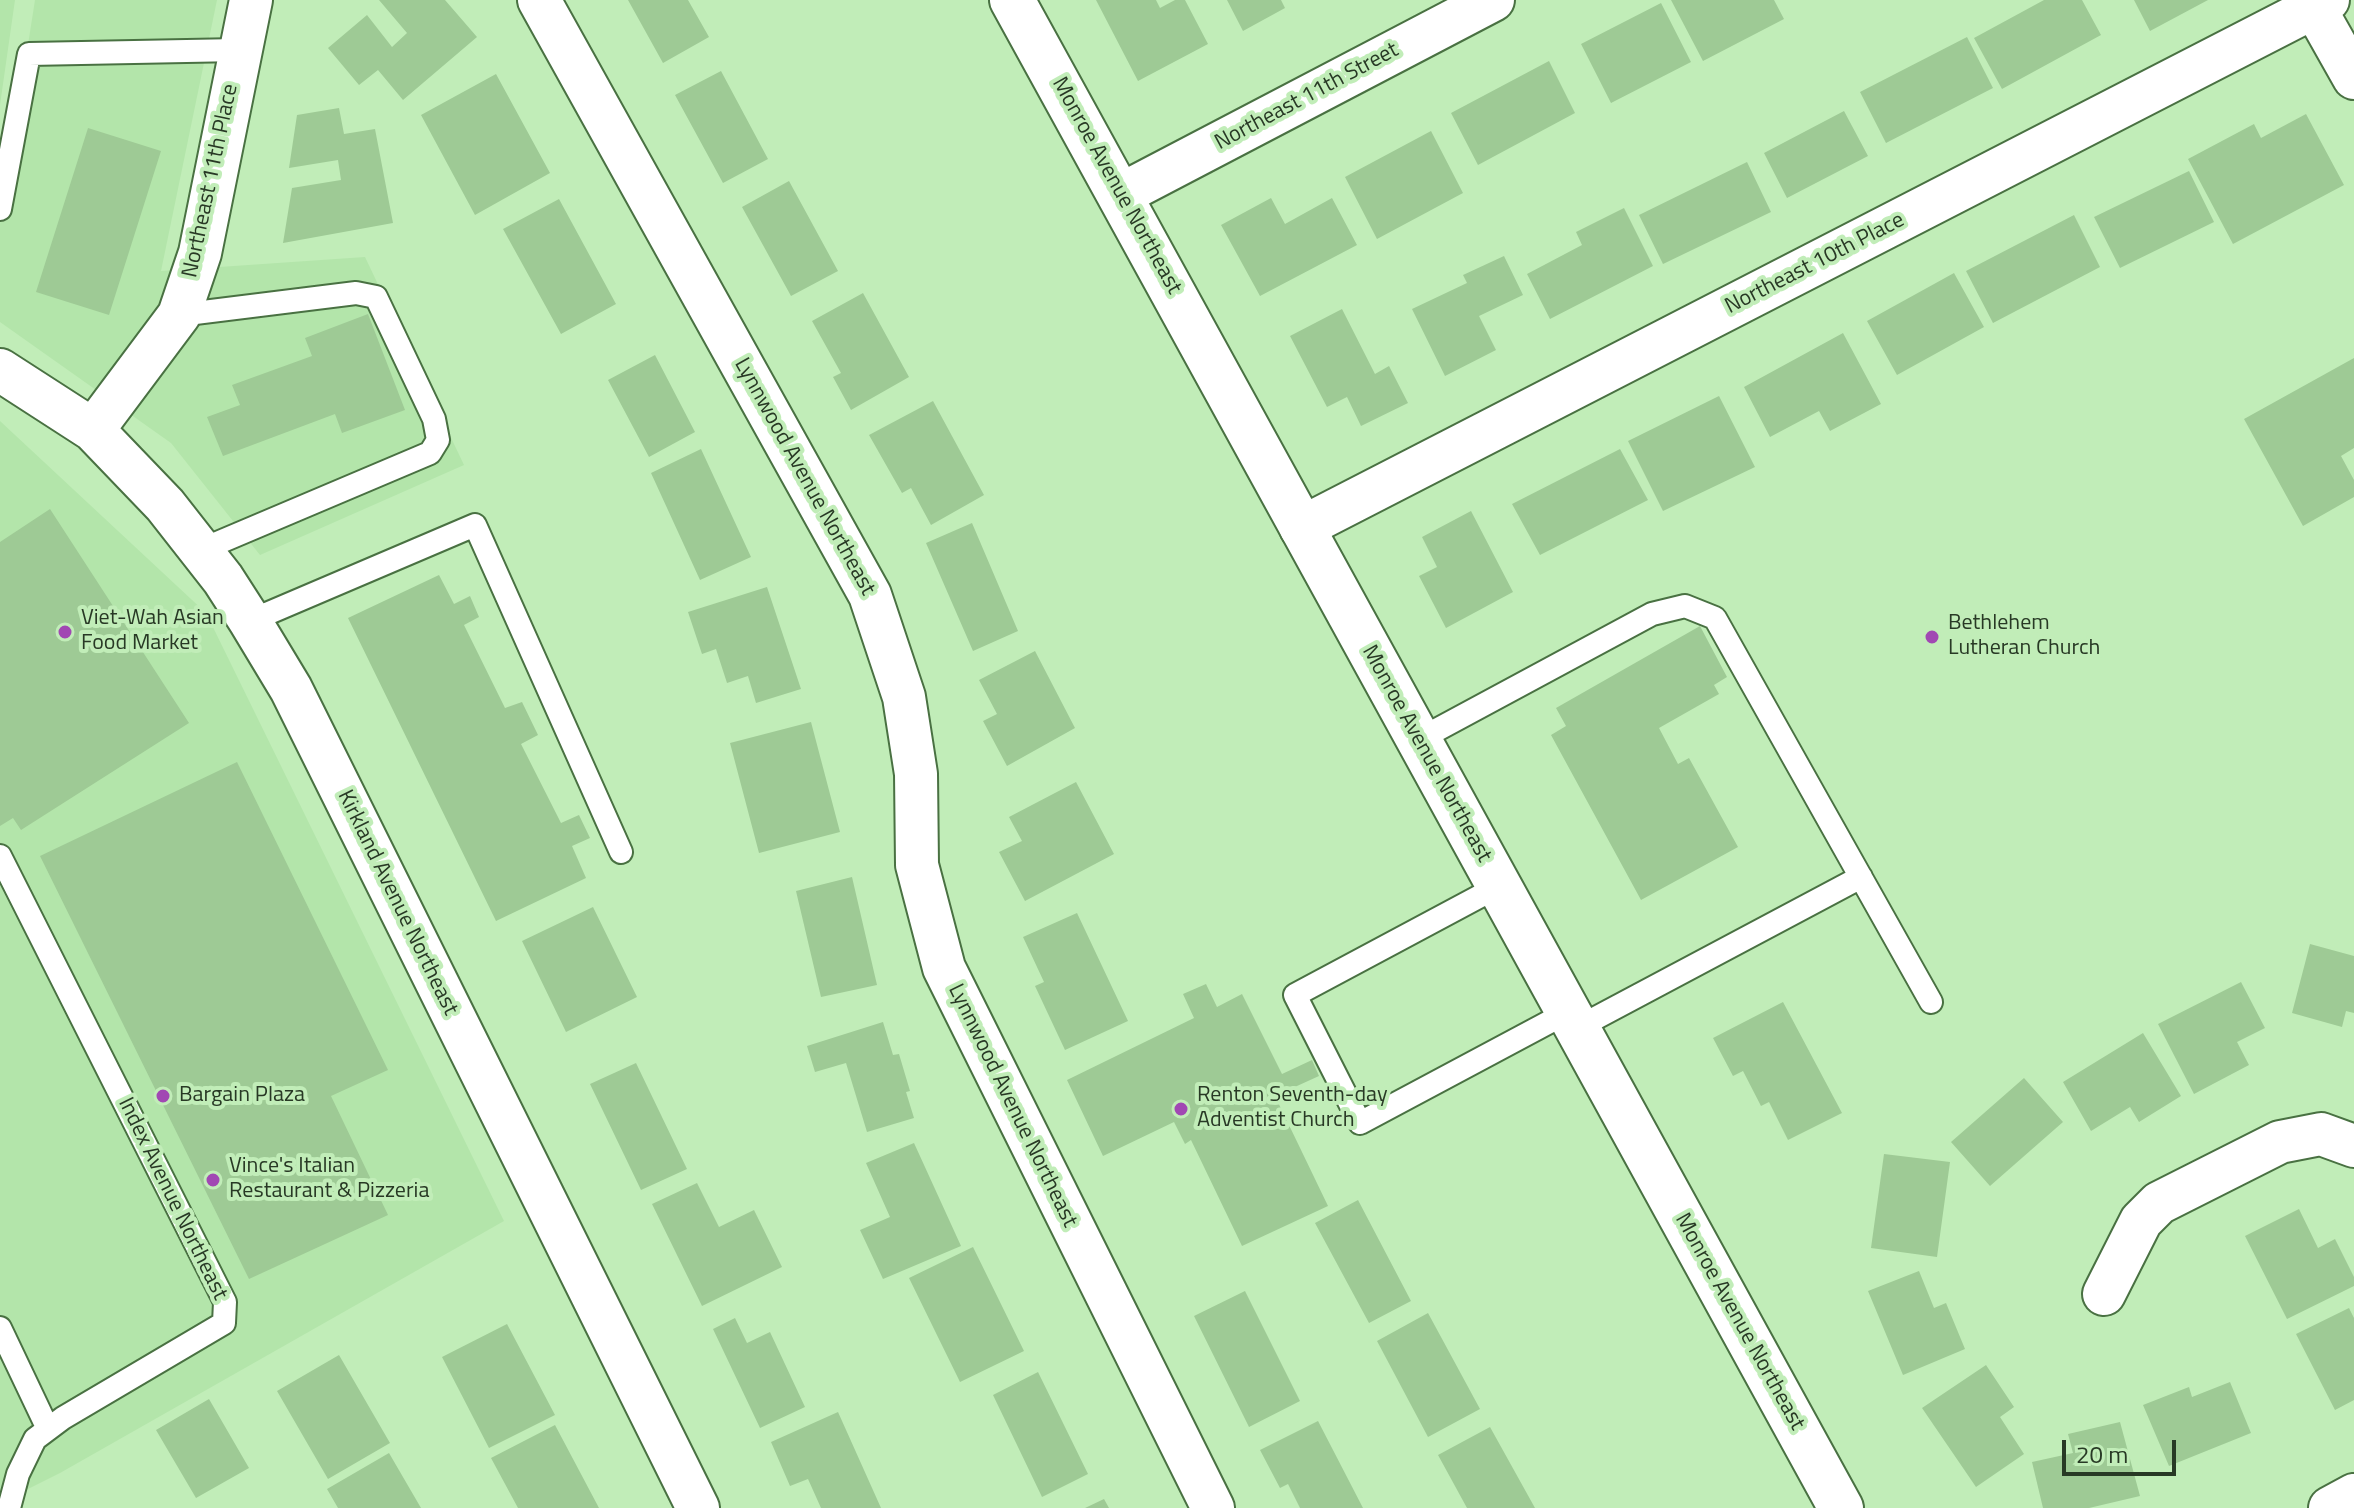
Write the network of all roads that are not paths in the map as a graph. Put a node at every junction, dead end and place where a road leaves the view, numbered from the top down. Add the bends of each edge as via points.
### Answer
1 (251, 0) edge
2 (539, 0) edge
3 (1012, 0) edge
4 (1493, 0) edge
5 (2318, 2) edge
6 (239, 50) junction
7 (2354, 78) edge
8 (1122, 194) junction
9 (0, 209) edge
10 (179, 315) junction
11 (0, 370) edge
12 (93, 430) junction
13 (1301, 528) junction
14 (201, 550) junction
15 (250, 621) junction
16 (1418, 740) junction
17 (621, 852) dead end
18 (0, 856) edge
19 (1861, 877) junction
20 (1499, 886) junction
21 (1931, 1002) dead end
22 (1572, 1020) junction
23 (2354, 1146) edge
24 (2104, 1294) dead end
25 (0, 1328) edge
26 (48, 1429) junction
27 (2354, 1495) edge
28 (9, 1508) edge
29 (698, 1508) edge
30 (1213, 1508) edge
31 (1841, 1508) edge
32 (2330, 1508) edge

1 - 6 street, Northeast 11th Place
2 - 30 street, Lynnwood Avenue Northeast via 870,595 904,697 916,774 917,865 944,968
3 - 8 street, Monroe Avenue Northeast
4 - 8 street, Northeast 11th Street
5 - 7 street
5 - 13 street, Northeast 10th Place
6 - 9 lane via 29,54
6 - 10 street, Northeast 11th Place via 200,253
8 - 13 street, Monroe Avenue Northeast
10 - 12 street, Northeast 11th Place
10 - 14 lane via 356,293 376,297 434,419 438,440 430,453
11 - 12 street, Kirkland Avenue Northeast
12 - 14 street, Kirkland Avenue Northeast
13 - 16 street, Monroe Avenue Northeast
14 - 15 street, Kirkland Avenue Northeast
15 - 17 lane via 475,525
15 - 29 street, Kirkland Avenue Northeast via 291,689
16 - 19 lane via 1652,614 1685,606 1715,618
16 - 20 street, Monroe Avenue Northeast
18 - 26 lane, Index Avenue Northeast via 225,1302 224,1323
19 - 21 lane
19 - 22 lane
20 - 22 street, Monroe Avenue Northeast
20 - 22 lane via 1295,995 1360,1123
22 - 31 street, Monroe Avenue Northeast
23 - 24 street via 2321,1134 2280,1142 2159,1203 2141,1221
25 - 26 lane
26 - 28 lane, Index Avenue Northeast via 35,1439
27 - 32 street

